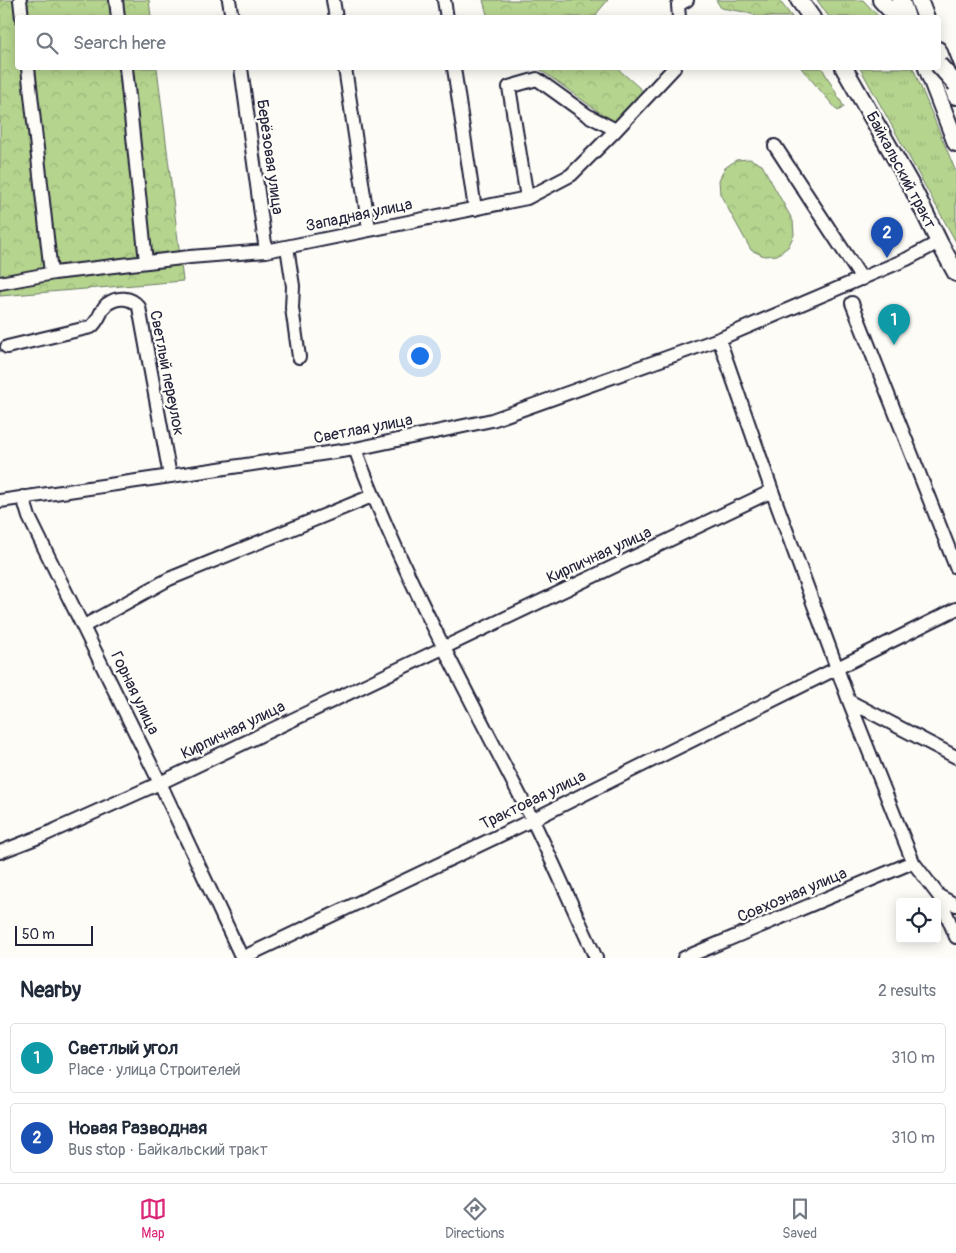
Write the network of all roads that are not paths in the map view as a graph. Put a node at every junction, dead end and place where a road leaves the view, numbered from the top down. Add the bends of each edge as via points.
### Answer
1 (20, 0) edge
2 (116, 0) edge
3 (229, 0) edge
4 (333, 0) edge
5 (444, 0) edge
6 (800, 0) edge
7 (881, 0) edge
8 (901, 0) edge
9 (919, 0) edge
10 (22, 15) edge
11 (118, 15) edge
12 (232, 15) edge
13 (336, 15) edge
14 (446, 15) edge
15 (810, 15) edge
16 (895, 15) edge
17 (906, 15) edge
18 (925, 15) edge
19 (941, 58) edge
20 (941, 67) edge
21 (28, 70) edge
22 (126, 70) edge
23 (241, 70) edge
24 (345, 70) edge
25 (454, 70) edge
26 (672, 70) edge
27 (845, 70) edge
28 (928, 70) edge
29 (956, 84) edge
30 (956, 96) edge
31 (616, 130) junction
32 (956, 143) edge
33 (775, 146) dead end
34 (527, 198) junction
35 (475, 209) junction
36 (369, 229) junction
37 (939, 242) junction
38 (287, 247) junction
39 (266, 251) junction
40 (146, 262) junction
41 (51, 273) junction
42 (956, 274) edge
43 (862, 279) junction
44 (0, 283) edge
45 (852, 303) dead end
46 (719, 339) junction
47 (7, 347) dead end
48 (299, 357) dead end
49 (355, 449) junction
50 (170, 476) junction
51 (772, 491) junction
52 (372, 496) junction
53 (23, 497) junction
54 (0, 501) edge
55 (956, 567) edge
56 (956, 609) edge
57 (84, 626) junction
58 (443, 647) junction
59 (838, 669) junction
60 (849, 701) junction
61 (956, 757) edge
62 (160, 782) junction
63 (532, 820) junction
64 (0, 852) edge
65 (913, 862) junction
66 (939, 896) junction
67 (956, 905) edge
68 (956, 937) edge
69 (242, 958) edge
70 (596, 958) edge
71 (684, 958) edge

1 - 10 street
2 - 11 street
3 - 12 street
4 - 13 street
5 - 14 street
6 - 15 main road
7 - 16 main road
8 - 17 main road
9 - 18 main road
19 - 30 main road
20 - 29 main road, bridge
21 - 41 street
22 - 40 street
23 - 39 street, Берёзовая улица
24 - 36 street
25 - 35 street
26 - 31 street, Западная улица
27 - 37 main road, Байкальский тракт via 913,189
28 - 32 main road
31 - 34 street, Западная улица via 571,175
31 - 34 street via 587,116 536,79 509,87
33 - 43 street
34 - 35 street, Западная улица
35 - 36 street, Западная улица
36 - 38 street, Западная улица
37 - 42 main road, Байкальский тракт
37 - 43 street, Светлая улица
38 - 39 street, Западная улица
38 - 48 street
39 - 40 street, Западная улица
40 - 41 street, Западная улица
41 - 44 street, Западная улица
43 - 46 street, Светлая улица
45 - 55 street
46 - 49 street, Светлая улица via 492,420
46 - 51 street
47 - 50 street, Светлый переулок via 91,327 107,304 126,298 135,302 139,307
49 - 50 street, Светлая улица
49 - 52 street
50 - 53 street, Светлая улица
51 - 58 street, Кирпичная улица
51 - 59 street
52 - 57 street via 170,579
52 - 58 street
53 - 54 street, Светлая улица
53 - 57 street, Горная улица
56 - 59 street, Трактовая улица
57 - 62 street, Горная улица
58 - 62 street, Кирпичная улица
58 - 63 street
59 - 60 street
59 - 63 street, Трактовая улица
60 - 61 street
60 - 65 street
62 - 64 street, Кирпичная улица
62 - 69 street, Горная улица
63 - 69 street, Трактовая улица
63 - 70 street
65 - 66 street
65 - 71 street, Совхозная улица
66 - 67 street
66 - 68 street

